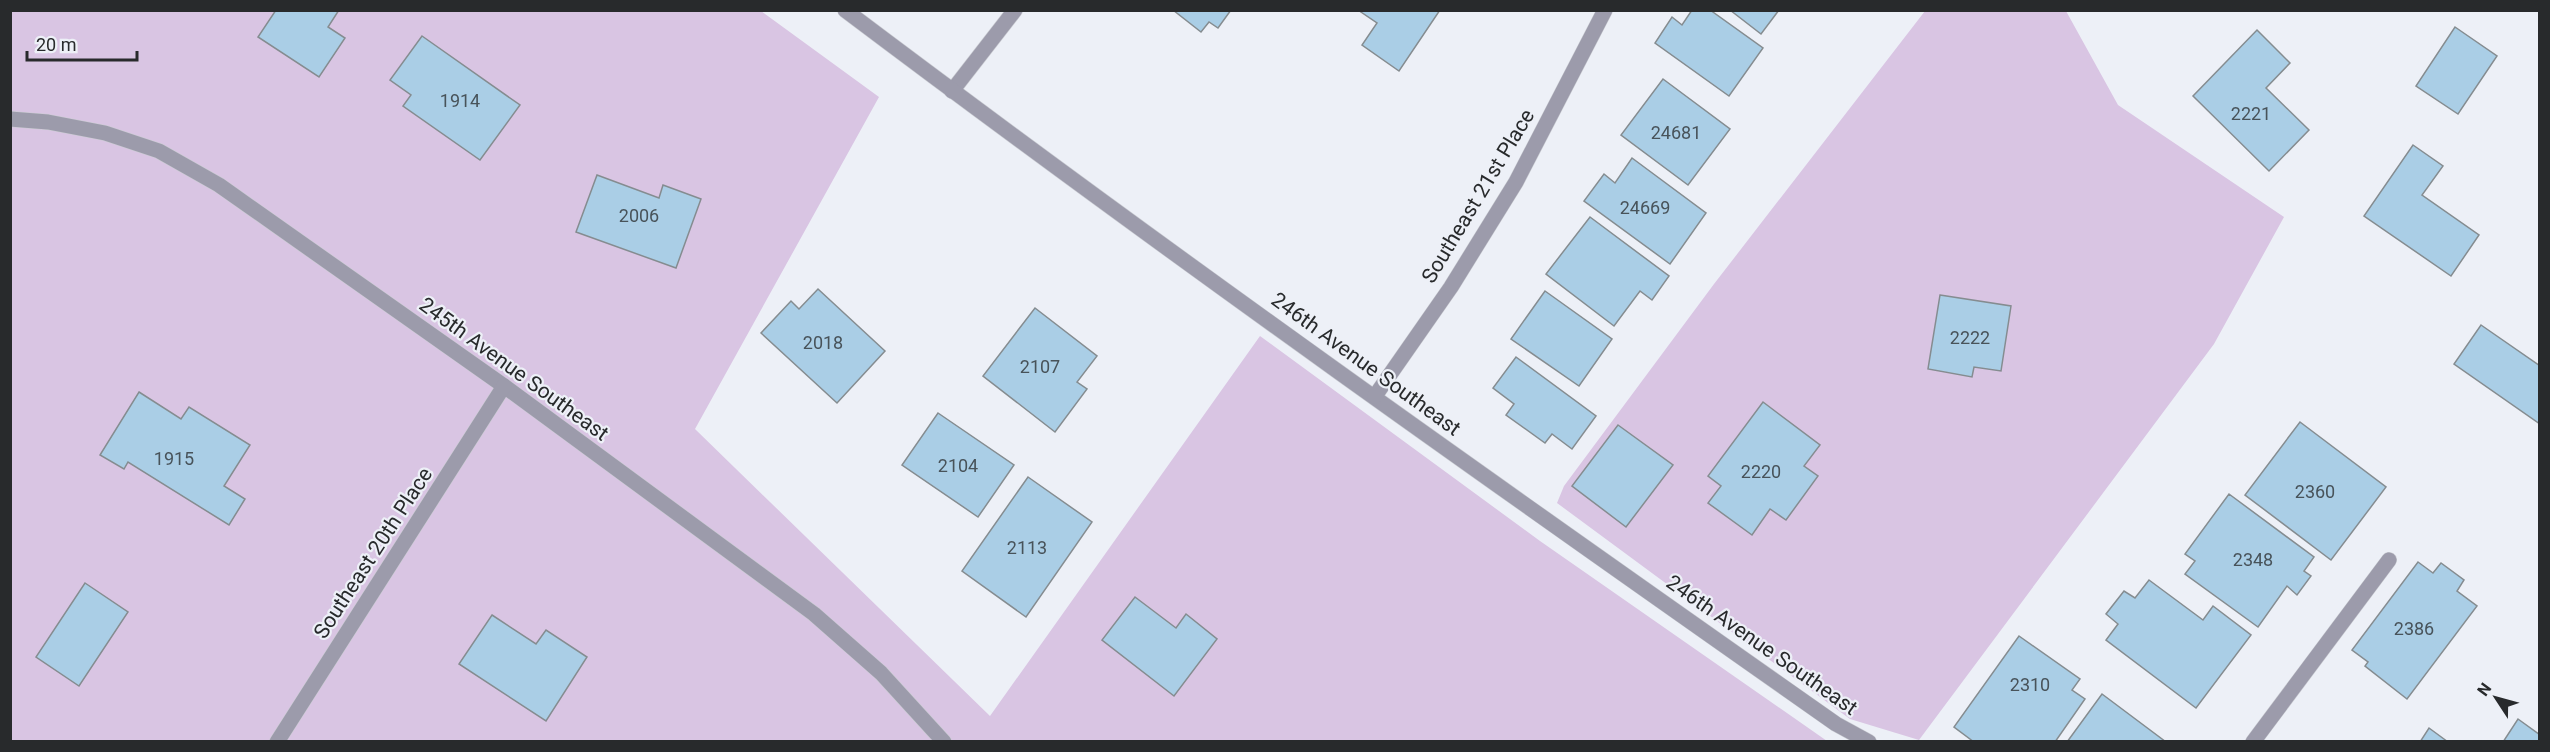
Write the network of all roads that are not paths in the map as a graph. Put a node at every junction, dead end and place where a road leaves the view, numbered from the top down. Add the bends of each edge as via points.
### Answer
1 (844, 10) edge
2 (1015, 10) edge
3 (1605, 10) edge
4 (952, 92) junction
5 (10, 119) edge
6 (504, 386) junction
7 (1375, 396) junction
8 (2389, 560) dead end
9 (277, 741) edge
10 (944, 741) edge
11 (1869, 741) edge
12 (2253, 741) edge

1 - 4 street, 246th Avenue Southeast
2 - 4 street
3 - 7 street, Southeast 21st Place via 1516,182
4 - 7 street, 246th Avenue Southeast
5 - 6 street, 245th Avenue Southeast via 105,133 159,151 219,185
6 - 9 street, Southeast 20th Place
6 - 10 street, 245th Avenue Southeast via 814,614 881,673
7 - 11 street, 246th Avenue Southeast via 1836,724
8 - 12 street

